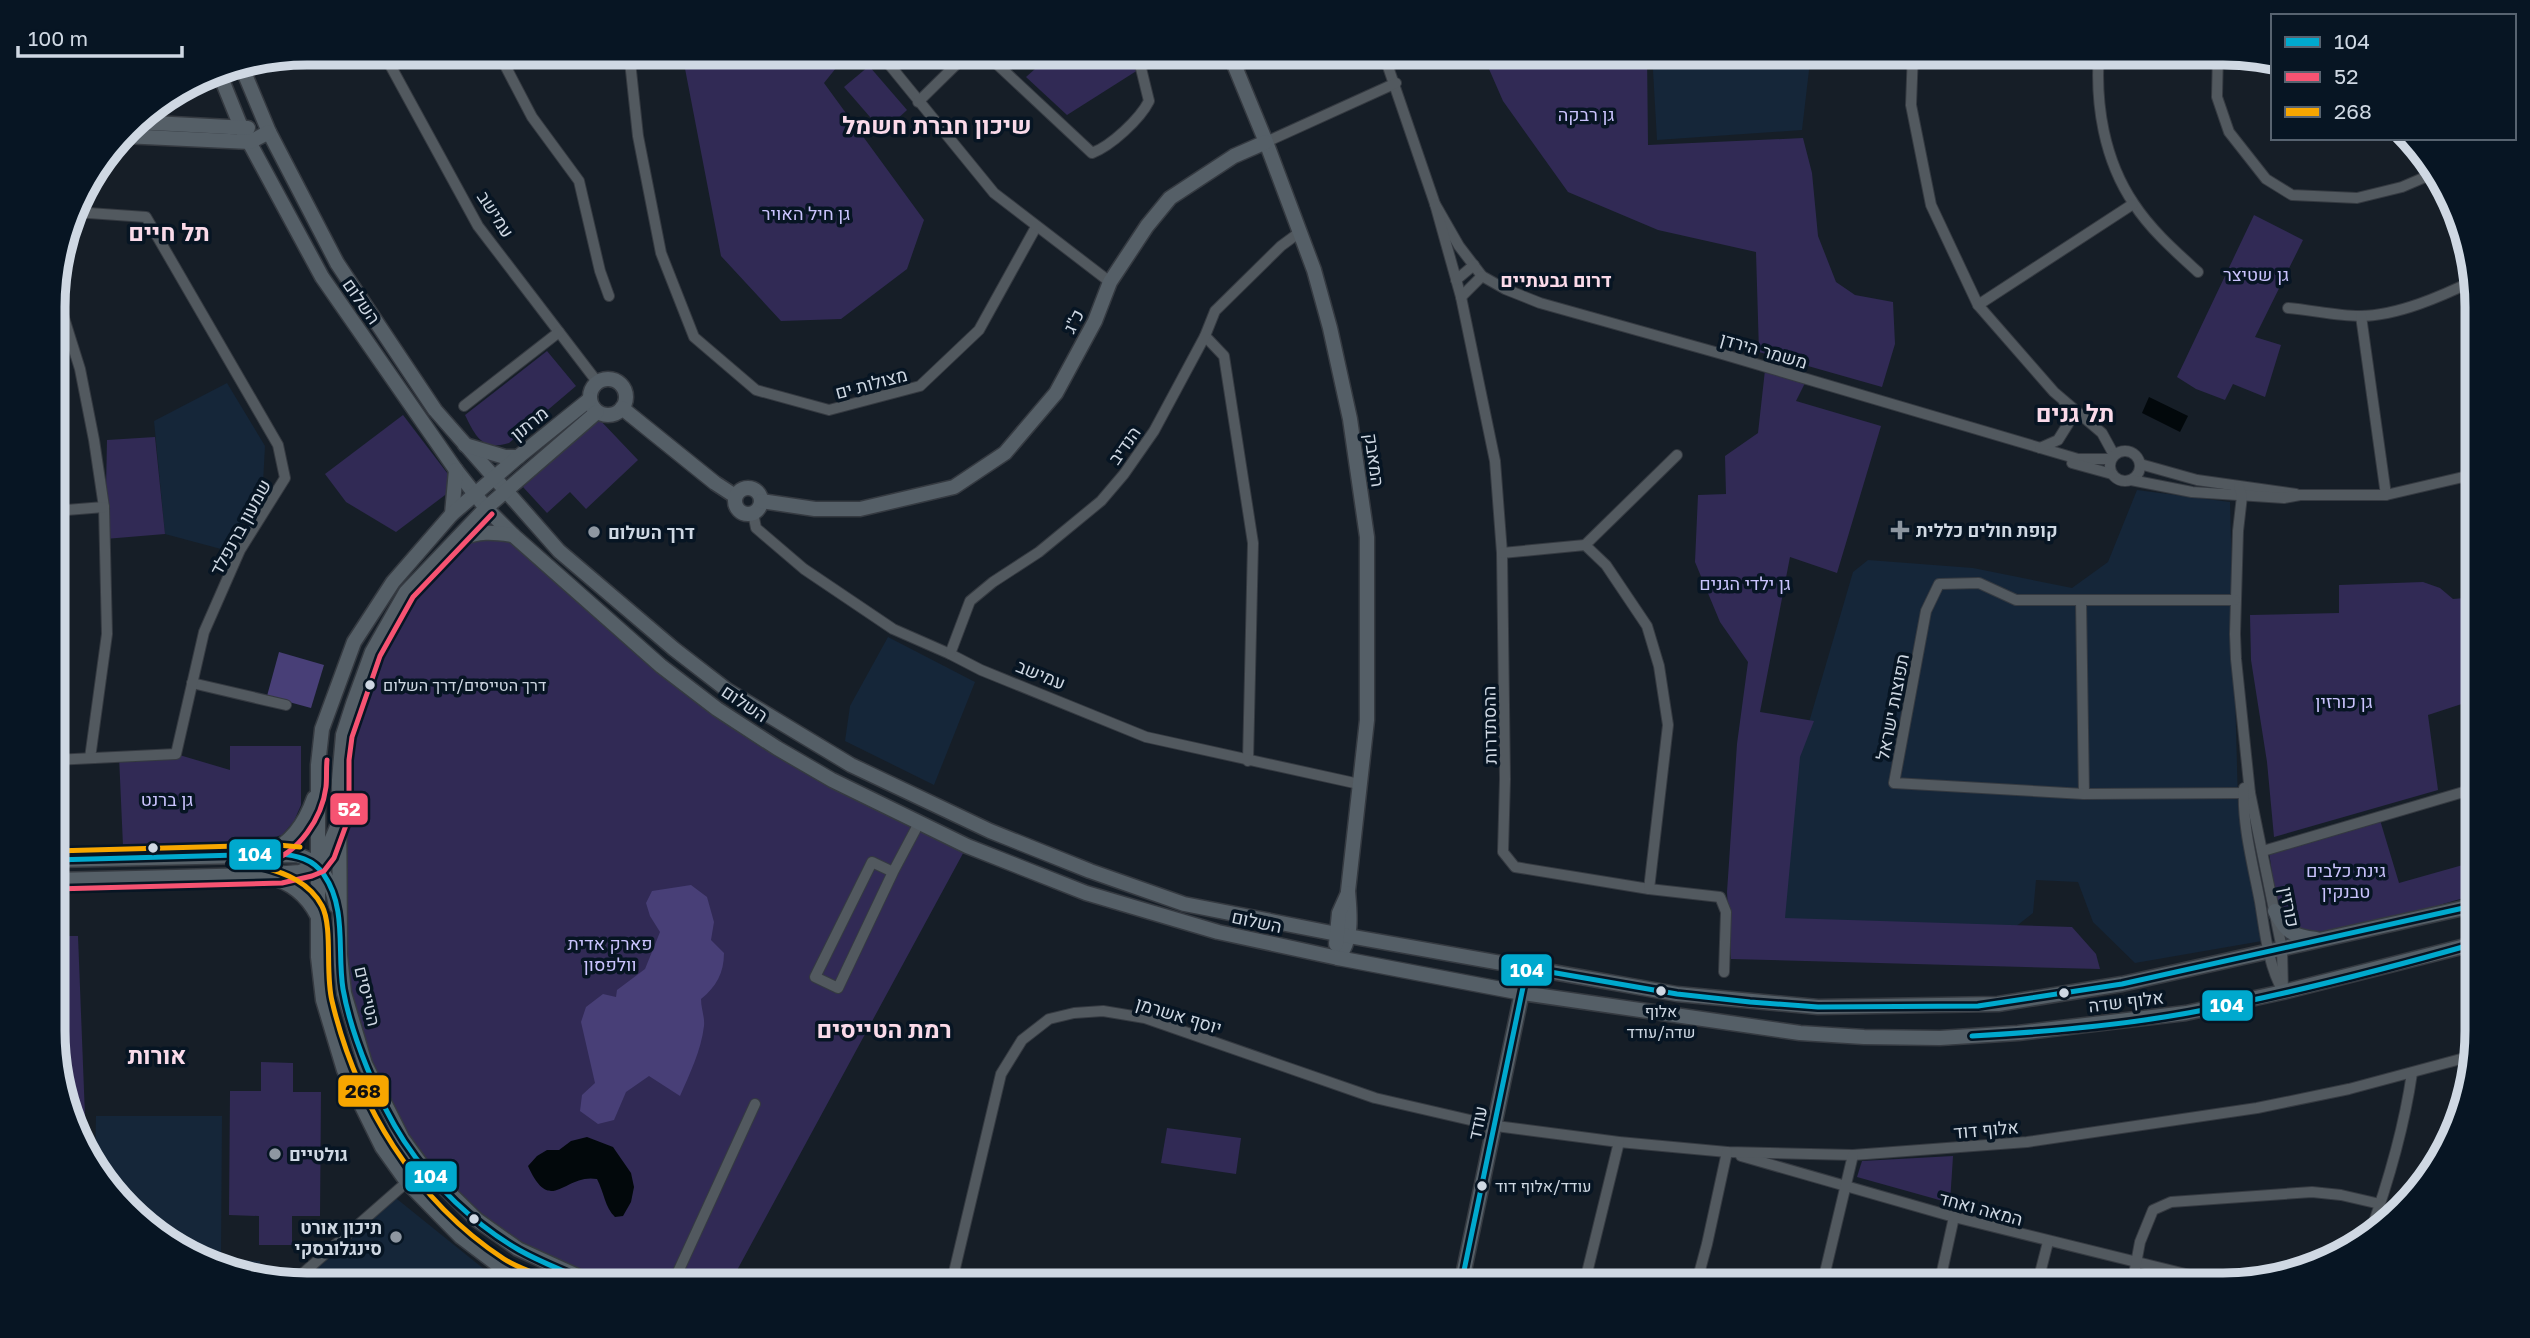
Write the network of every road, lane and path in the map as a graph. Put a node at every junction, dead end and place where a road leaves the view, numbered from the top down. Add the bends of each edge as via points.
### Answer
1 (390, 65) edge
2 (505, 65) edge
3 (631, 65) edge
4 (889, 65) edge
5 (956, 65) edge
6 (998, 65) edge
7 (1140, 65) edge
8 (1234, 65) edge
9 (1388, 65) edge
10 (1913, 65) edge
11 (2098, 65) edge
12 (2218, 65) edge
13 (244, 73) edge
14 (222, 80) edge
15 (1396, 83) junction
16 (918, 102) junction
17 (150, 123) edge
18 (241, 127) junction
19 (269, 132) junction
20 (135, 137) edge
21 (250, 142) junction
22 (1266, 142) junction
23 (2427, 176) edge
24 (1435, 204) junction
25 (2133, 204) junction
26 (84, 213) edge
27 (1036, 227) junction
28 (1300, 232) junction
29 (1474, 265) junction
30 (2197, 272) dead end
31 (1482, 276) junction
32 (1456, 280) junction
33 (1110, 282) junction
34 (2464, 286) edge
35 (609, 296) dead end
36 (1461, 297) junction
37 (1978, 305) junction
38 (2288, 308) dead end
39 (2361, 316) junction
40 (65, 321) edge
41 (559, 332) junction
42 (1205, 336) junction
43 (597, 383) junction
44 (2064, 401) junction
45 (593, 405) junction
46 (464, 406) dead end
47 (622, 408) junction
48 (463, 444) junction
49 (2040, 448) junction
50 (1677, 455) dead end
51 (518, 457) junction
52 (2112, 457) junction
53 (2140, 464) junction
54 (456, 470) junction
55 (2112, 474) junction
56 (2465, 477) edge
57 (493, 478) junction
58 (2131, 480) junction
59 (506, 492) junction
60 (2239, 493) junction
61 (475, 494) junction
62 (2300, 495) junction
63 (2386, 495) junction
64 (735, 496) junction
65 (2267, 497) junction
66 (104, 507) junction
67 (757, 507) junction
68 (486, 508) junction
69 (65, 509) edge
70 (2241, 512) junction
71 (452, 514) junction
72 (2238, 531) junction
73 (513, 535) junction
74 (452, 543) junction
75 (1585, 545) junction
76 (1502, 553) junction
77 (2081, 600) junction
78 (2235, 600) junction
79 (950, 654) junction
80 (192, 683) junction
81 (286, 705) dead end
82 (90, 758) junction
83 (65, 759) edge
84 (1248, 761) junction
85 (1359, 784) junction
86 (317, 790) junction
87 (2465, 792) edge
88 (2247, 793) junction
89 (2084, 794) junction
90 (340, 815) junction
91 (919, 823) junction
92 (2263, 851) junction
93 (262, 855) junction
94 (65, 860) edge
95 (317, 865) junction
96 (893, 873) junction
97 (260, 875) junction
98 (65, 880) edge
99 (1649, 889) junction
100 (2465, 908) edge
101 (2275, 911) junction
102 (317, 917) junction
103 (1343, 935) junction
104 (341, 938) junction
105 (2332, 939) junction
106 (2465, 946) edge
107 (2275, 951) junction
108 (1338, 958) junction
109 (1527, 968) junction
110 (1724, 972) dead end
111 (2283, 992) junction
112 (1522, 993) junction
113 (2463, 1058) edge
114 (2412, 1073) junction
115 (755, 1104) dead end
116 (1496, 1126) junction
117 (1619, 1142) junction
118 (1727, 1152) junction
119 (1853, 1155) junction
120 (407, 1182) junction
121 (1847, 1186) junction
122 (2380, 1204) junction
123 (1954, 1217) junction
124 (2375, 1220) edge
125 (2048, 1242) junction
126 (2138, 1262) junction
127 (502, 1268) junction
128 (303, 1273) edge
129 (498, 1273) edge
130 (513, 1273) edge
131 (571, 1273) edge
132 (678, 1273) edge
133 (954, 1273) edge
134 (1464, 1273) edge
135 (1587, 1273) edge
136 (1699, 1273) edge
137 (1825, 1273) edge
138 (1942, 1273) edge
139 (2040, 1273) edge
140 (2135, 1273) edge
141 (2181, 1273) edge

1 - 41 street, עמישב via 478,226
2 - 35 street via 532,117 579,181
3 - 27 street, מצולות ים via 661,253 694,337 756,390 829,410 920,386 979,330
4 - 16 street
5 - 16 street
6 - 7 street via 1092,153 1104,149 1144,111 1149,100
8 - 22 main road, המאבק
9 - 15 street, ההסתדרות
10 - 37 street via 1911,105 1931,205
11 - 25 street via 2101,119 2111,158
12 - 23 street via 2217,97 2229,132 2266,179 2292,195 2357,198
13 - 19 main road, השלום
14 - 18 main road, השלום
15 - 22 street, כ"ג
15 - 24 street, ההסתדרות
16 - 27 street via 993,193
17 - 18 main road
18 - 19 main road
18 - 21 main road, השלום
19 - 21 main road
19 - 48 main road, השלום via 337,263 435,410
20 - 21 main road
21 - 54 main road, השלום via 322,277
22 - 28 main road, המאבק
22 - 33 main road, כ"ג via 1234,156 1170,198
24 - 29 street, ההסתדרות
24 - 32 street, ההסתדרות
25 - 30 street
25 - 37 street
26 - 80 street, שמעון ברנפלד via 146,217 278,445 285,478 237,558 204,632
27 - 33 street
28 - 42 street, הנדיב via 1215,311
28 - 85 main road, המאבק via 1330,328 1350,419 1367,537 1367,720
29 - 31 street, ההסתדרות
29 - 32 street
31 - 36 street
31 - 49 street, משמר הירדן via 1540,303
32 - 36 street, ההסתדרות
33 - 67 main road, כ"ג via 1095,321 1056,393 1005,453 954,488 860,509
34 - 39 street via 2441,297
36 - 76 street, ההסתדרות via 1495,461
37 - 44 street
38 - 39 street
39 - 63 street
40 - 66 street via 80,369
41 - 43 street, עמישב
41 - 46 street
42 - 79 street, הנדיב via 1154,431 1125,474 1101,501 1039,552 970,601
42 - 84 street via 1224,356 1253,543
43 - 45 main road via 592,388
43 - 47 main road via 608,379 620,383 626,394
44 - 49 street via 2068,424 2058,440
44 - 52 street via 2102,433
45 - 47 main road via 610,416
45 - 51 main road, מרתון
45 - 59 main road, מרתון
47 - 64 main road
48 - 51 main road
48 - 57 main road, השלום
49 - 52 street, משמר הירדן via 2078,459
49 - 55 street, משמר הירדן
50 - 75 street
51 - 57 main road, מרתון
52 - 53 street via 2132,452
52 - 55 street
53 - 58 street
53 - 60 street
54 - 61 main road, השלום
54 - 71 main road
55 - 58 street via 2119,480
56 - 63 street
57 - 59 main road, השלום
57 - 61 main road
58 - 60 street via 2192,492
59 - 68 main road, הטייסים
59 - 103 main road, השלום via 559,551 674,649 727,690 852,765 990,831 1184,904
60 - 62 street via 2286,491
60 - 65 street
60 - 70 street, כורזין
60 - 72 street, כורזין
61 - 68 main road, השלום
61 - 71 main road
62 - 63 street
62 - 65 street
64 - 67 main road via 738,510 745,514
64 - 67 main road via 748,488 757,492
65 - 70 street via 2247,503
66 - 69 street
66 - 82 street via 107,634
67 - 79 street, עמישב via 756,528 804,569 893,629
68 - 73 main road, השלום
68 - 74 main road, הטייסים
70 - 72 street, כורזין
71 - 86 main road via 393,582 354,642 322,729
72 - 78 street, כורזין
73 - 74 main road via 489,531
73 - 91 main road, השלום via 661,666 718,709 832,780
74 - 90 main road, הטייסים via 406,592 372,653 343,735
75 - 76 street
75 - 99 street via 1606,565 1647,626 1660,666 1668,725
76 - 99 street, ההסתדרות via 1503,852 1515,867
77 - 78 street, תפוצות ישראל
77 - 89 street
77 - 89 street, תפוצות ישראל via 2016,600 1979,583 1939,584 1926,611 1894,783
78 - 88 street, כורזין
79 - 84 street, עמישב via 1146,737
80 - 81 street
80 - 82 street, שמעון ברנפלד via 176,754
82 - 83 street
84 - 85 street, עמישב
85 - 103 main road, המאבק via 1350,915
86 - 93 main road via 295,833
86 - 95 main road
87 - 92 street
88 - 89 street, תפוצות ישראל
88 - 92 street, כורזין
88 - 107 street, כורזין via 2249,844
90 - 95 main road via 326,854
90 - 104 main road, הטייסים
91 - 96 street
91 - 108 main road, השלום via 1086,893 1218,932
92 - 101 street, כורזין
93 - 94 main road
93 - 95 main road via 297,855
95 - 97 main road via 299,872
95 - 102 main road
95 - 104 main road via 333,891
96 - 96 street via 872,862 815,977 838,988
97 - 98 main road
97 - 102 main road via 294,888
99 - 110 street, ההסתדרות via 1720,897 1726,912
100 - 105 main road, אלוף שדה
101 - 105 main road via 2292,933
101 - 107 street, כורזין
102 - 120 main road via 323,1000 344,1070 382,1147
103 - 108 main road, המאבק via 1346,948
103 - 109 main road, השלום
104 - 131 main road, הטייסים via 344,993 365,1064 401,1138 477,1220 518,1249
105 - 107 main road, אלוף שדה
106 - 111 main road, אלוף שדה
107 - 109 main road, אלוף שדה via 2122,985 1978,1006 1818,1007 1750,1002
107 - 111 street, כורזין
108 - 112 main road, השלום
109 - 112 main road, עודד
111 - 112 main road, אלוף שדה via 2175,1014 1941,1038 1800,1033
112 - 116 main road, עודד
113 - 114 street, אלוף דוד
114 - 119 street, אלוף דוד via 2257,1108 2027,1142
114 - 122 street
115 - 132 street
116 - 117 street, אלוף דוד
116 - 133 street, יוסף אשרמן via 1375,1098 1144,1018 1103,1011 1049,1019 1023,1040 1001,1074
116 - 134 main road, עודד
117 - 118 street, אלוף דוד
117 - 135 street
118 - 119 street, אלוף דוד
118 - 121 street, המאה ואחד
118 - 136 street
119 - 121 street
120 - 127 main road via 461,1237
120 - 128 street
121 - 123 street, המאה ואחד
121 - 137 street
122 - 124 street
122 - 126 street via 2312,1192 2171,1202 2153,1210 2140,1242
123 - 125 street, המאה ואחד
123 - 138 street
125 - 126 street, המאה ואחד
125 - 139 street
126 - 140 street
126 - 141 street, המאה ואחד
127 - 129 street
127 - 130 main road

